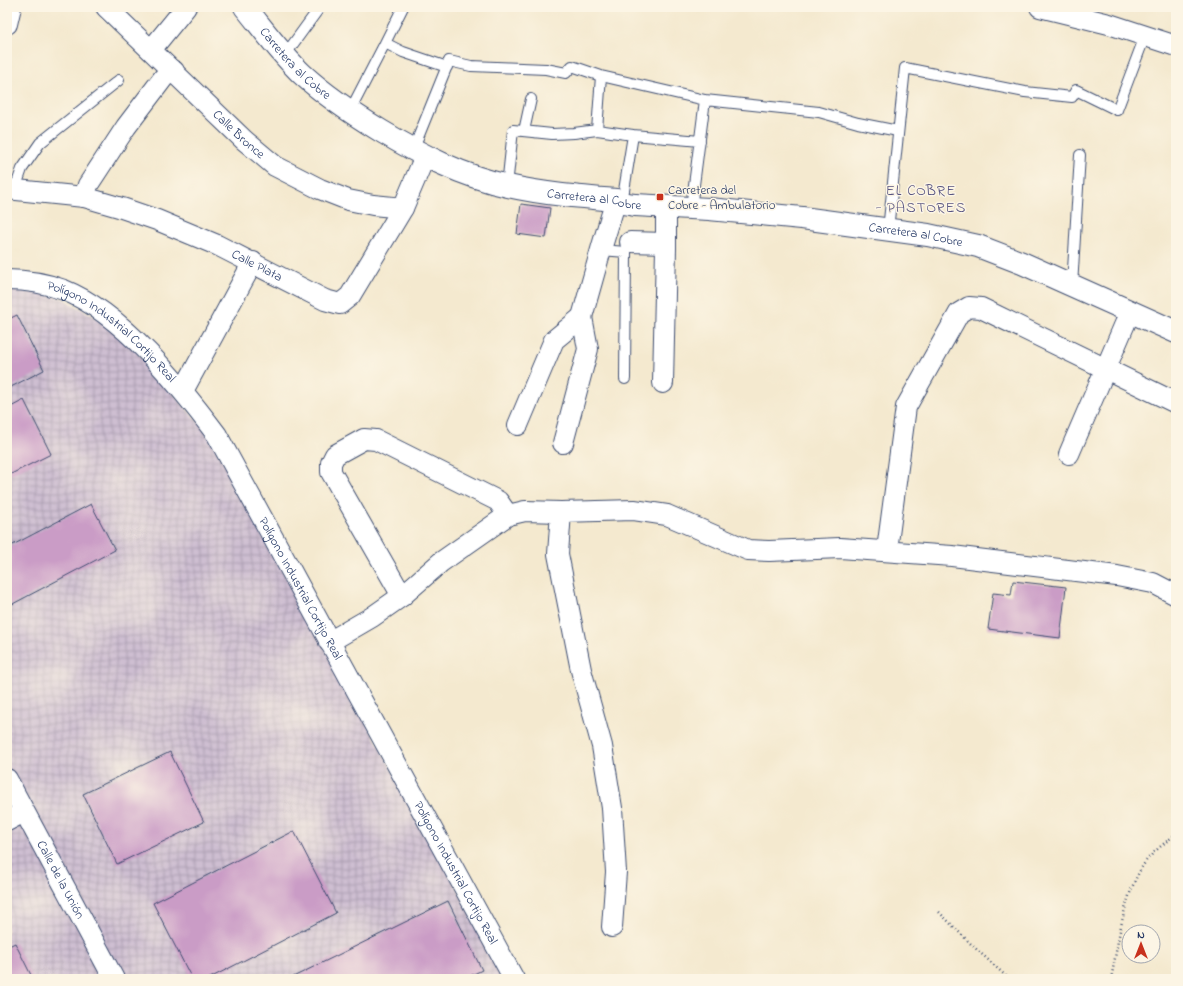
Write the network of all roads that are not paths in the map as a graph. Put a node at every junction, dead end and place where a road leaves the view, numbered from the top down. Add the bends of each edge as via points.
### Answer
1 (11, 7) edge
2 (106, 7) edge
3 (186, 7) edge
4 (245, 7) edge
5 (320, 7) edge
6 (403, 7) edge
7 (1040, 7) edge
8 (7, 24) edge
9 (1145, 36) junction
10 (385, 43) junction
11 (1176, 46) edge
12 (151, 50) junction
13 (285, 55) junction
14 (447, 67) junction
15 (174, 71) junction
16 (601, 76) junction
17 (119, 80) dead end
18 (531, 99) dead end
19 (705, 100) junction
20 (350, 111) junction
21 (597, 130) junction
22 (524, 131) junction
23 (898, 131) junction
24 (633, 135) junction
25 (700, 140) junction
26 (419, 153) junction
27 (1080, 155) dead end
28 (507, 186) junction
29 (11, 189) edge
30 (84, 197) junction
31 (619, 201) junction
32 (666, 207) junction
33 (403, 208) junction
34 (691, 208) junction
35 (888, 230) junction
36 (630, 242) dead end
37 (666, 243) junction
38 (600, 250) junction
39 (253, 262) junction
40 (7, 280) edge
41 (1072, 286) junction
42 (1130, 312) junction
43 (582, 318) junction
44 (1176, 332) edge
45 (1106, 368) junction
46 (625, 379) dead end
47 (663, 383) dead end
48 (183, 391) junction
49 (1176, 403) edge
50 (518, 425) dead end
51 (563, 443) dead end
52 (1069, 454) dead end
53 (561, 512) junction
54 (508, 515) junction
55 (887, 550) junction
56 (1176, 595) edge
57 (402, 596) junction
58 (329, 642) junction
59 (7, 780) edge
60 (16, 817) edge
61 (612, 927) dead end
62 (114, 979) edge
63 (514, 979) edge

1 - 8 street
2 - 12 street, Calle Bronce
3 - 12 street
4 - 13 street, Carretera al Cobre
5 - 13 lane
6 - 10 lane
7 - 9 street
9 - 11 street
9 - 23 lane via 1117,110 1076,90 1072,97 1025,92 905,68
10 - 14 lane
10 - 20 lane
12 - 15 street, Calle Bronce
13 - 20 street, Carretera al Cobre via 302,74
14 - 16 lane via 449,61 471,66 546,69 566,73 572,66
14 - 26 lane
15 - 30 street via 164,77 126,127 88,185
15 - 33 street, Calle Bronce via 244,140 275,166 348,200
16 - 19 lane
16 - 21 lane
17 - 29 lane via 40,143
18 - 22 lane
19 - 23 lane via 819,112
19 - 25 lane
20 - 26 street, Carretera al Cobre
21 - 22 lane via 552,134
21 - 24 lane
22 - 28 lane via 512,130
23 - 35 lane
24 - 25 lane
24 - 31 lane
25 - 34 lane
26 - 28 street, Carretera al Cobre via 474,176
26 - 33 street, Calle Plata
27 - 41 lane
28 - 31 street, Carretera al Cobre via 562,196
29 - 30 street, Calle Plata
30 - 39 street, Calle Plata via 158,220
31 - 32 street, Carretera al Cobre
31 - 38 street
32 - 34 street, Carretera al Cobre
32 - 37 street
33 - 39 street, Calle Plata via 350,296 340,304 326,300
34 - 35 street, Carretera al Cobre via 802,218
35 - 41 street, Carretera al Cobre via 928,235 978,246
36 - 37 street
37 - 47 street
38 - 43 street
38 - 46 lane via 626,252
39 - 48 street
40 - 48 street, Polígono Industrial Cortijo Real via 42,283 82,299 136,341
41 - 42 street, Carretera al Cobre
42 - 44 street, Carretera al Cobre
42 - 45 street
43 - 50 street via 554,340
43 - 51 street via 588,349
45 - 49 street
45 - 52 street
45 - 55 street via 982,308 969,307 959,313 906,407
48 - 58 street, Polígono Industrial Cortijo Real via 217,435
53 - 54 street via 526,511
53 - 55 street via 634,510 667,515 748,550
53 - 61 street via 558,554 581,670 602,746 612,808 616,872
54 - 57 street via 441,562
54 - 57 street via 498,502 376,440 364,439 335,455 331,463 331,472
55 - 56 street via 1117,576 1153,583
57 - 58 street
58 - 63 street, Polígono Industrial Cortijo Real
59 - 60 street, Calle de la Unión
60 - 62 street, Calle de la Unión

